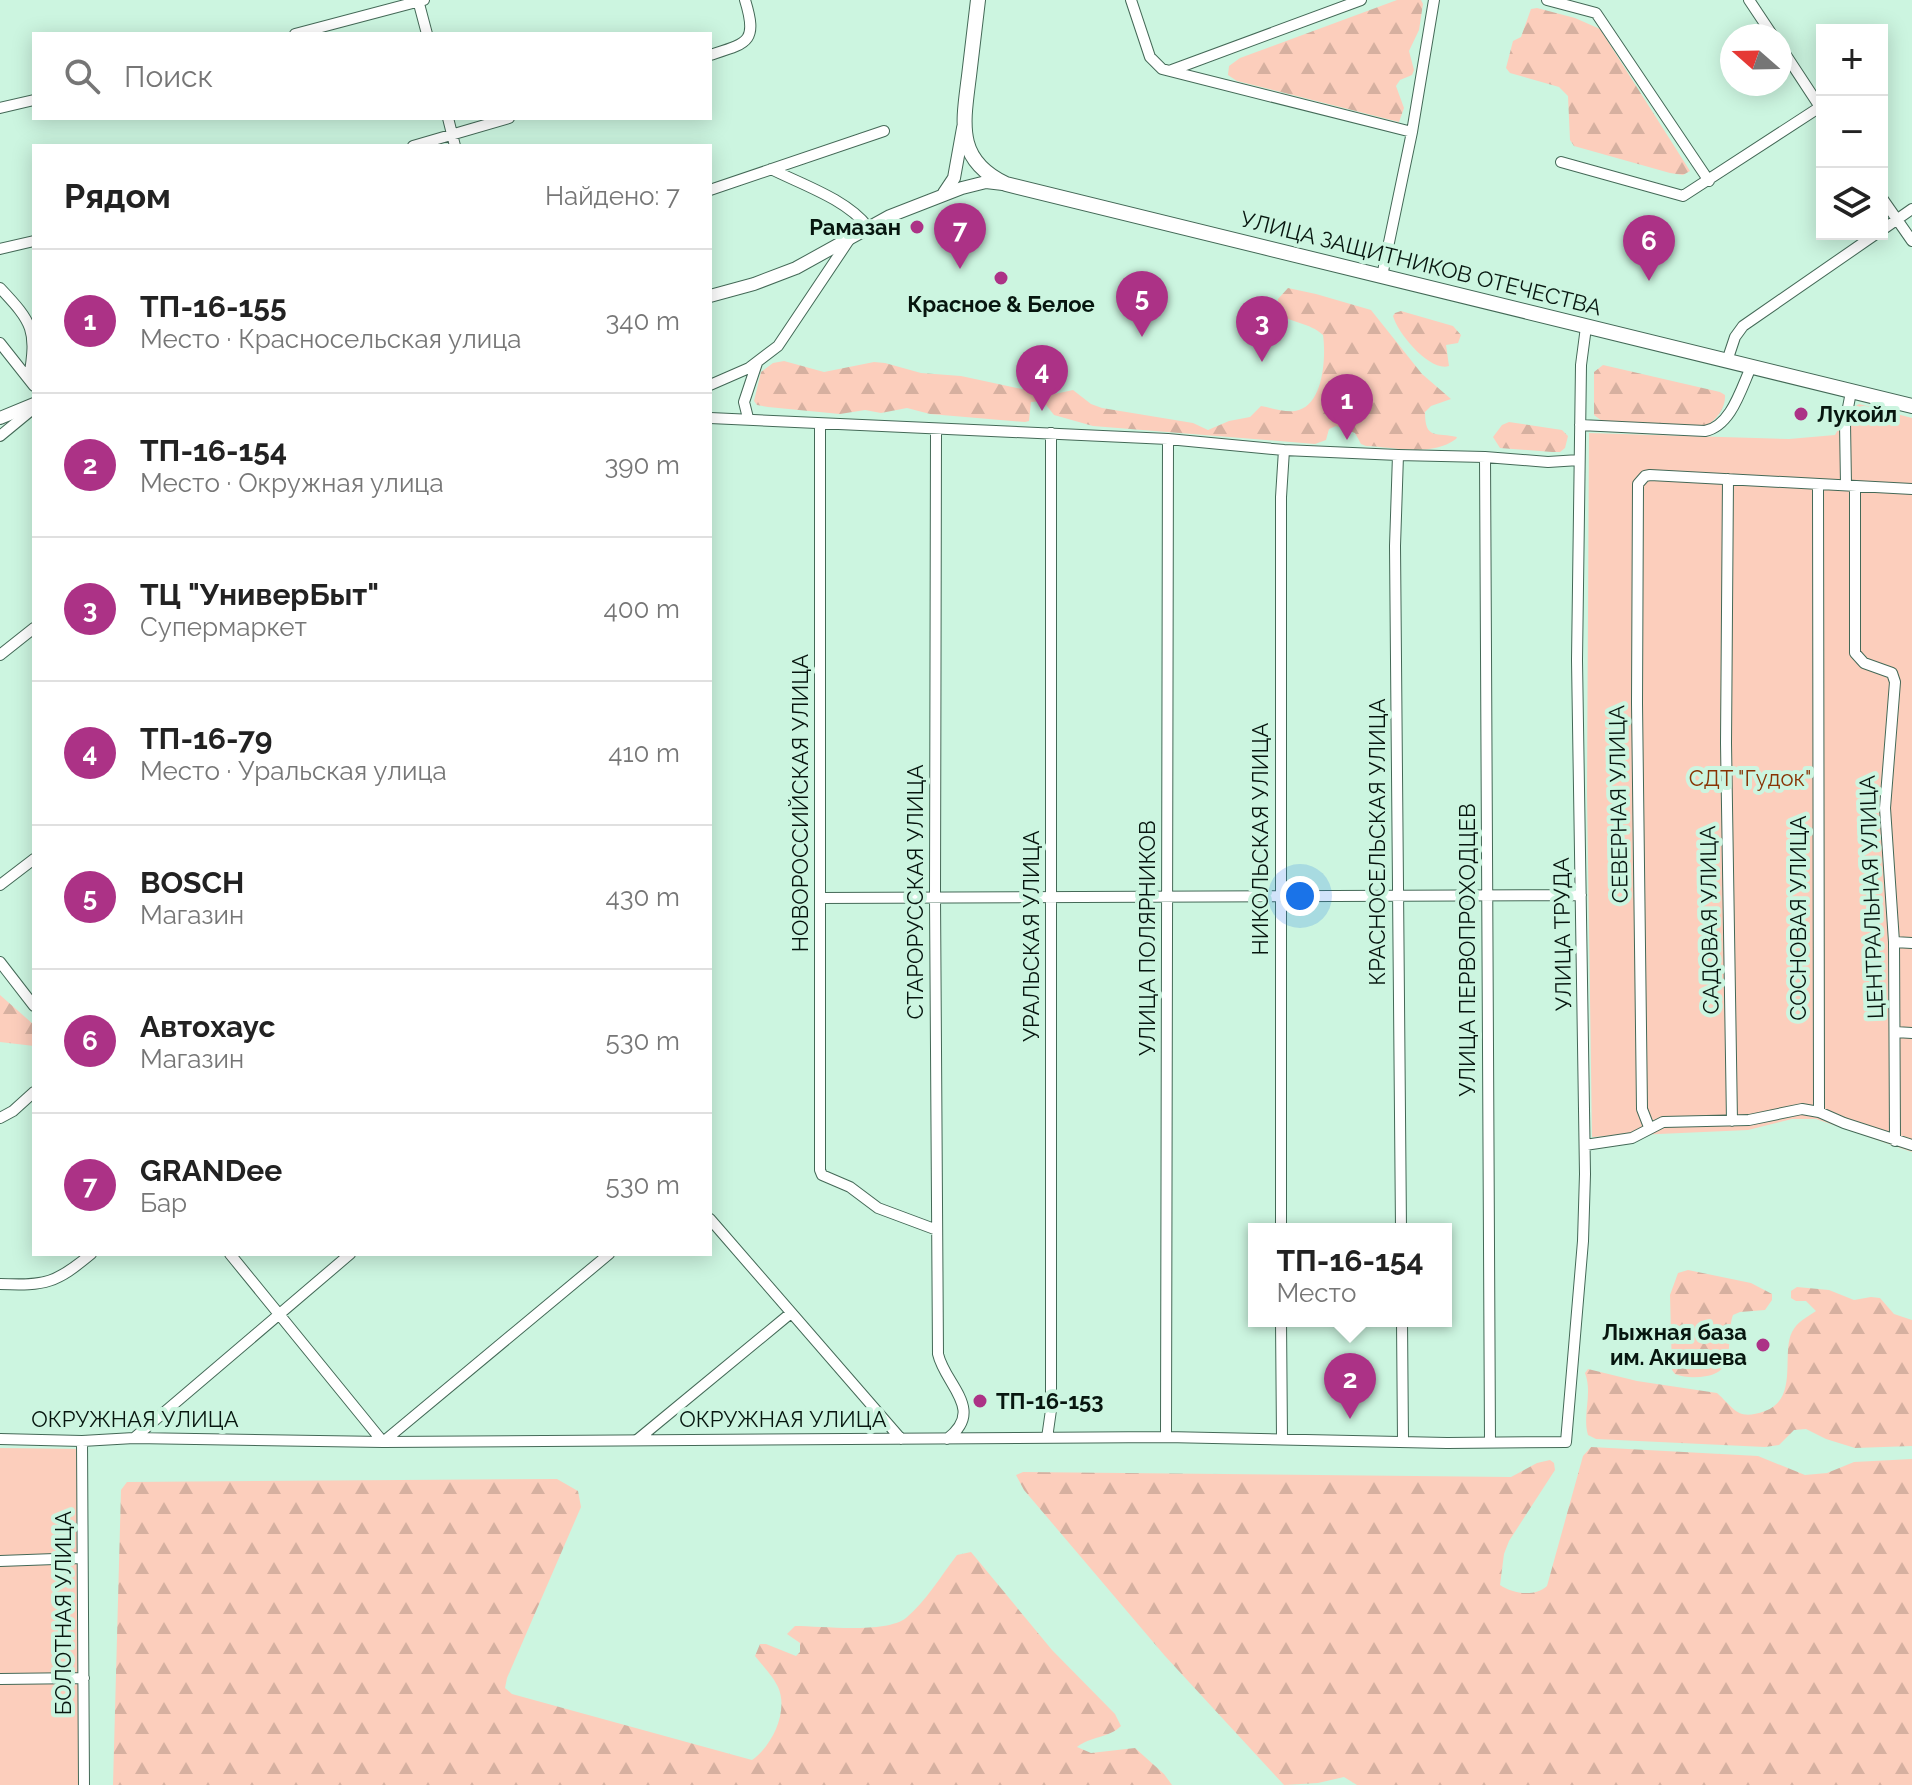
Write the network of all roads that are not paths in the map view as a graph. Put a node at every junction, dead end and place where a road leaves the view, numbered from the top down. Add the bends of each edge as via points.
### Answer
1 (745, 0) edge
2 (978, 0) edge
3 (1131, 0) edge
4 (1361, 0) edge
5 (1434, 0) edge
6 (1547, 0) edge
7 (1749, 0) edge
8 (420, 1) edge
9 (1765, 24) edge
10 (303, 32) edge
11 (427, 32) edge
12 (712, 54) edge
13 (1792, 64) edge
14 (1170, 71) junction
15 (32, 100) edge
16 (1816, 100) edge
17 (0, 108) edge
18 (1816, 111) edge
19 (964, 119) junction
20 (449, 120) edge
21 (504, 120) edge
22 (884, 131) dead end
23 (1412, 132) junction
24 (454, 141) edge
25 (429, 144) edge
26 (1561, 162) dead end
27 (771, 169) junction
28 (1709, 181) junction
29 (1006, 184) junction
30 (712, 189) edge
31 (938, 197) junction
32 (1888, 206) edge
33 (1912, 209) edge
34 (1897, 219) junction
35 (1888, 226) edge
36 (868, 227) junction
37 (850, 239) junction
38 (1867, 240) edge
39 (32, 241) edge
40 (1912, 241) edge
41 (0, 249) edge
42 (1382, 276) junction
43 (0, 288) edge
44 (712, 295) edge
45 (1586, 327) junction
46 (32, 330) edge
47 (0, 343) edge
48 (1727, 361) junction
49 (757, 363) junction
50 (1751, 367) junction
51 (32, 380) edge
52 (712, 384) edge
53 (1851, 392) junction
54 (1912, 406) edge
55 (32, 407) edge
56 (32, 408) edge
57 (0, 418) edge
58 (712, 418) edge
59 (748, 418) junction
60 (820, 424) junction
61 (1580, 425) junction
62 (936, 430) junction
63 (1051, 433) junction
64 (0, 436) edge
65 (1168, 439) junction
66 (1284, 450) junction
67 (1398, 455) junction
68 (1485, 457) junction
69 (1579, 460) junction
70 (1728, 479) junction
71 (1818, 484) junction
72 (1850, 486) junction
73 (1912, 489) edge
74 (32, 630) edge
75 (0, 655) edge
76 (32, 861) edge
77 (0, 885) edge
78 (1280, 895) junction
79 (1581, 895) junction
80 (1397, 896) junction
81 (1487, 896) junction
82 (1052, 897) junction
83 (1167, 897) junction
84 (820, 898) junction
85 (935, 898) junction
86 (1894, 942) junction
87 (1912, 943) edge
88 (0, 962) edge
89 (32, 1003) edge
90 (1895, 1032) junction
91 (1912, 1033) edge
92 (32, 1094) edge
93 (1819, 1112) junction
94 (0, 1118) edge
95 (1732, 1121) junction
96 (1649, 1127) junction
97 (1895, 1141) junction
98 (1585, 1145) junction
99 (1912, 1145) edge
100 (712, 1221) edge
101 (1281, 1223) edge
102 (1401, 1223) edge
103 (937, 1230) junction
104 (89, 1256) edge
105 (232, 1256) edge
106 (348, 1256) edge
107 (607, 1256) edge
108 (0, 1284) edge
109 (791, 1313) junction
110 (277, 1314) junction
111 (1281, 1327) edge
112 (1402, 1327) edge
113 (1166, 1437) junction
114 (134, 1438) junction
115 (1047, 1438) junction
116 (1282, 1438) junction
117 (0, 1439) edge
118 (901, 1439) junction
119 (637, 1440) junction
120 (945, 1440) junction
121 (82, 1441) junction
122 (1403, 1441) junction
123 (383, 1442) junction
124 (1490, 1442) junction
125 (1566, 1442) joint
126 (82, 1558) junction
127 (0, 1561) edge
128 (84, 1678) junction
129 (0, 1679) edge
130 (84, 1785) edge

1 - 12 street via 752,22 747,40
2 - 19 main road
3 - 14 street via 1153,62
4 - 14 street
5 - 23 street
6 - 28 street via 1596,13
7 - 9 street
8 - 10 street
8 - 11 street
13 - 16 street
14 - 23 street
15 - 17 street
18 - 28 street
19 - 29 main road, УЛИЦА ЗАЩИТНИКОВ ОТЕЧЕСТВА via 966,143 977,163
19 - 31 street via 954,178
20 - 24 street
21 - 24 street
22 - 27 street
23 - 42 street
24 - 25 street
26 - 28 street via 1677,195 1688,195
27 - 30 street
27 - 36 street via 842,205
29 - 31 street via 972,184
29 - 42 main road, УЛИЦА ЗАЩИТНИКОВ ОТЕЧЕСТВА
31 - 36 street
32 - 34 street
33 - 34 street
34 - 35 street
34 - 40 street
36 - 37 street
37 - 44 street via 796,268
37 - 49 street via 778,346
38 - 48 street via 1743,326
39 - 41 street
42 - 45 main road, УЛИЦА ЗАЩИТНИКОВ ОТЕЧЕСТВА
43 - 46 street
45 - 48 main road, УЛИЦА ЗАЩИТНИКОВ ОТЕЧЕСТВА
45 - 61 street, УЛИЦА ТРУДА
47 - 51 street
48 - 50 main road, УЛИЦА ЗАЩИТНИКОВ ОТЕЧЕСТВА
49 - 52 street
49 - 59 street via 744,402
50 - 53 main road, УЛИЦА ЗАЩИТНИКОВ ОТЕЧЕСТВА
50 - 61 street via 1731,410 1714,430
53 - 54 main road, УЛИЦА ЗАЩИТНИКОВ ОТЕЧЕСТВА
53 - 72 street via 1845,423
55 - 57 street
56 - 64 street
58 - 59 street
59 - 60 street
60 - 62 street
60 - 84 street, НОВОРОССИЙСКАЯ УЛИЦА
61 - 69 street, УЛИЦА ТРУДА
62 - 63 street
62 - 85 street, СТАРОРУССКАЯ УЛИЦА
63 - 65 street
63 - 82 street, УРАЛЬСКАЯ УЛИЦА
65 - 66 street
65 - 83 street, УЛИЦА ПОЛЯРНИКОВ
66 - 67 street
66 - 78 street, НИКОЛЬСКАЯ УЛИЦА
67 - 68 street
67 - 80 street, КРАСНОСЕЛЬСКАЯ УЛИЦА
68 - 69 street
68 - 81 street, УЛИЦА ПЕРВОПРОХОДЦЕВ
69 - 79 street, УЛИЦА ТРУДА
70 - 71 street
70 - 95 street, САДОВАЯ УЛИЦА
70 - 96 street, СЕВЕРНАЯ УЛИЦА via 1650,475 1637,490 1642,1109
71 - 72 street
71 - 93 street, СОСНОВАЯ УЛИЦА
72 - 73 street
72 - 86 street, ЦЕНТРАЛЬНАЯ УЛИЦА via 1855,653 1864,663 1892,673 1895,682 1885,808
74 - 75 street
76 - 77 street
78 - 80 street
78 - 83 street
78 - 101 street, НИКОЛЬСКАЯ УЛИЦА
79 - 81 street
79 - 98 street, УЛИЦА ТРУДА
80 - 81 street
80 - 102 street, КРАСНОСЕЛЬСКАЯ УЛИЦА
81 - 124 street, УЛИЦА ПЕРВОПРОХОДЦЕВ
82 - 83 street
82 - 85 street
82 - 115 street, УРАЛЬСКАЯ УЛИЦА
83 - 113 street, УЛИЦА ПОЛЯРНИКОВ
84 - 85 street
84 - 103 street, НОВОРОССИЙСКАЯ УЛИЦА via 820,1170 878,1208
85 - 103 street, СТАРОРУССКАЯ УЛИЦА
86 - 87 street
86 - 90 street, ЦЕНТРАЛЬНАЯ УЛИЦА
88 - 89 street
90 - 91 street
90 - 97 street, ЦЕНТРАЛЬНАЯ УЛИЦА
92 - 94 street
93 - 95 street via 1802,1109
93 - 97 street
95 - 96 street via 1669,1121
96 - 98 street via 1632,1138
97 - 99 street
98 - 125 street, УЛИЦА ТРУДА via 1583,1241
100 - 109 street
103 - 120 street, СТАРОРУССКАЯ УЛИЦА via 938,1354 963,1406 961,1424
104 - 108 street via 48,1282
105 - 110 street
106 - 110 street
107 - 123 street
109 - 118 street
109 - 119 street
110 - 114 street
110 - 123 street
111 - 116 street
112 - 122 street
113 - 115 street, ОКРУЖНАЯ УЛИЦА
113 - 116 street, ОКРУЖНАЯ УЛИЦА
114 - 121 street, ОКРУЖНАЯ УЛИЦА
114 - 123 street, ОКРУЖНАЯ УЛИЦА
115 - 120 street, ОКРУЖНАЯ УЛИЦА
116 - 122 street, ОКРУЖНАЯ УЛИЦА
117 - 121 street, ОКРУЖНАЯ УЛИЦА
118 - 119 street, ОКРУЖНАЯ УЛИЦА
118 - 120 street, ОКРУЖНАЯ УЛИЦА
119 - 123 street, ОКРУЖНАЯ УЛИЦА
121 - 126 street, БОЛОТНАЯ УЛИЦА
122 - 124 street, ОКРУЖНАЯ УЛИЦА
124 - 125 street, ОКРУЖНАЯ УЛИЦА
126 - 127 street
126 - 128 street, БОЛОТНАЯ УЛИЦА
128 - 129 street
128 - 130 street, БОЛОТНАЯ УЛИЦА

